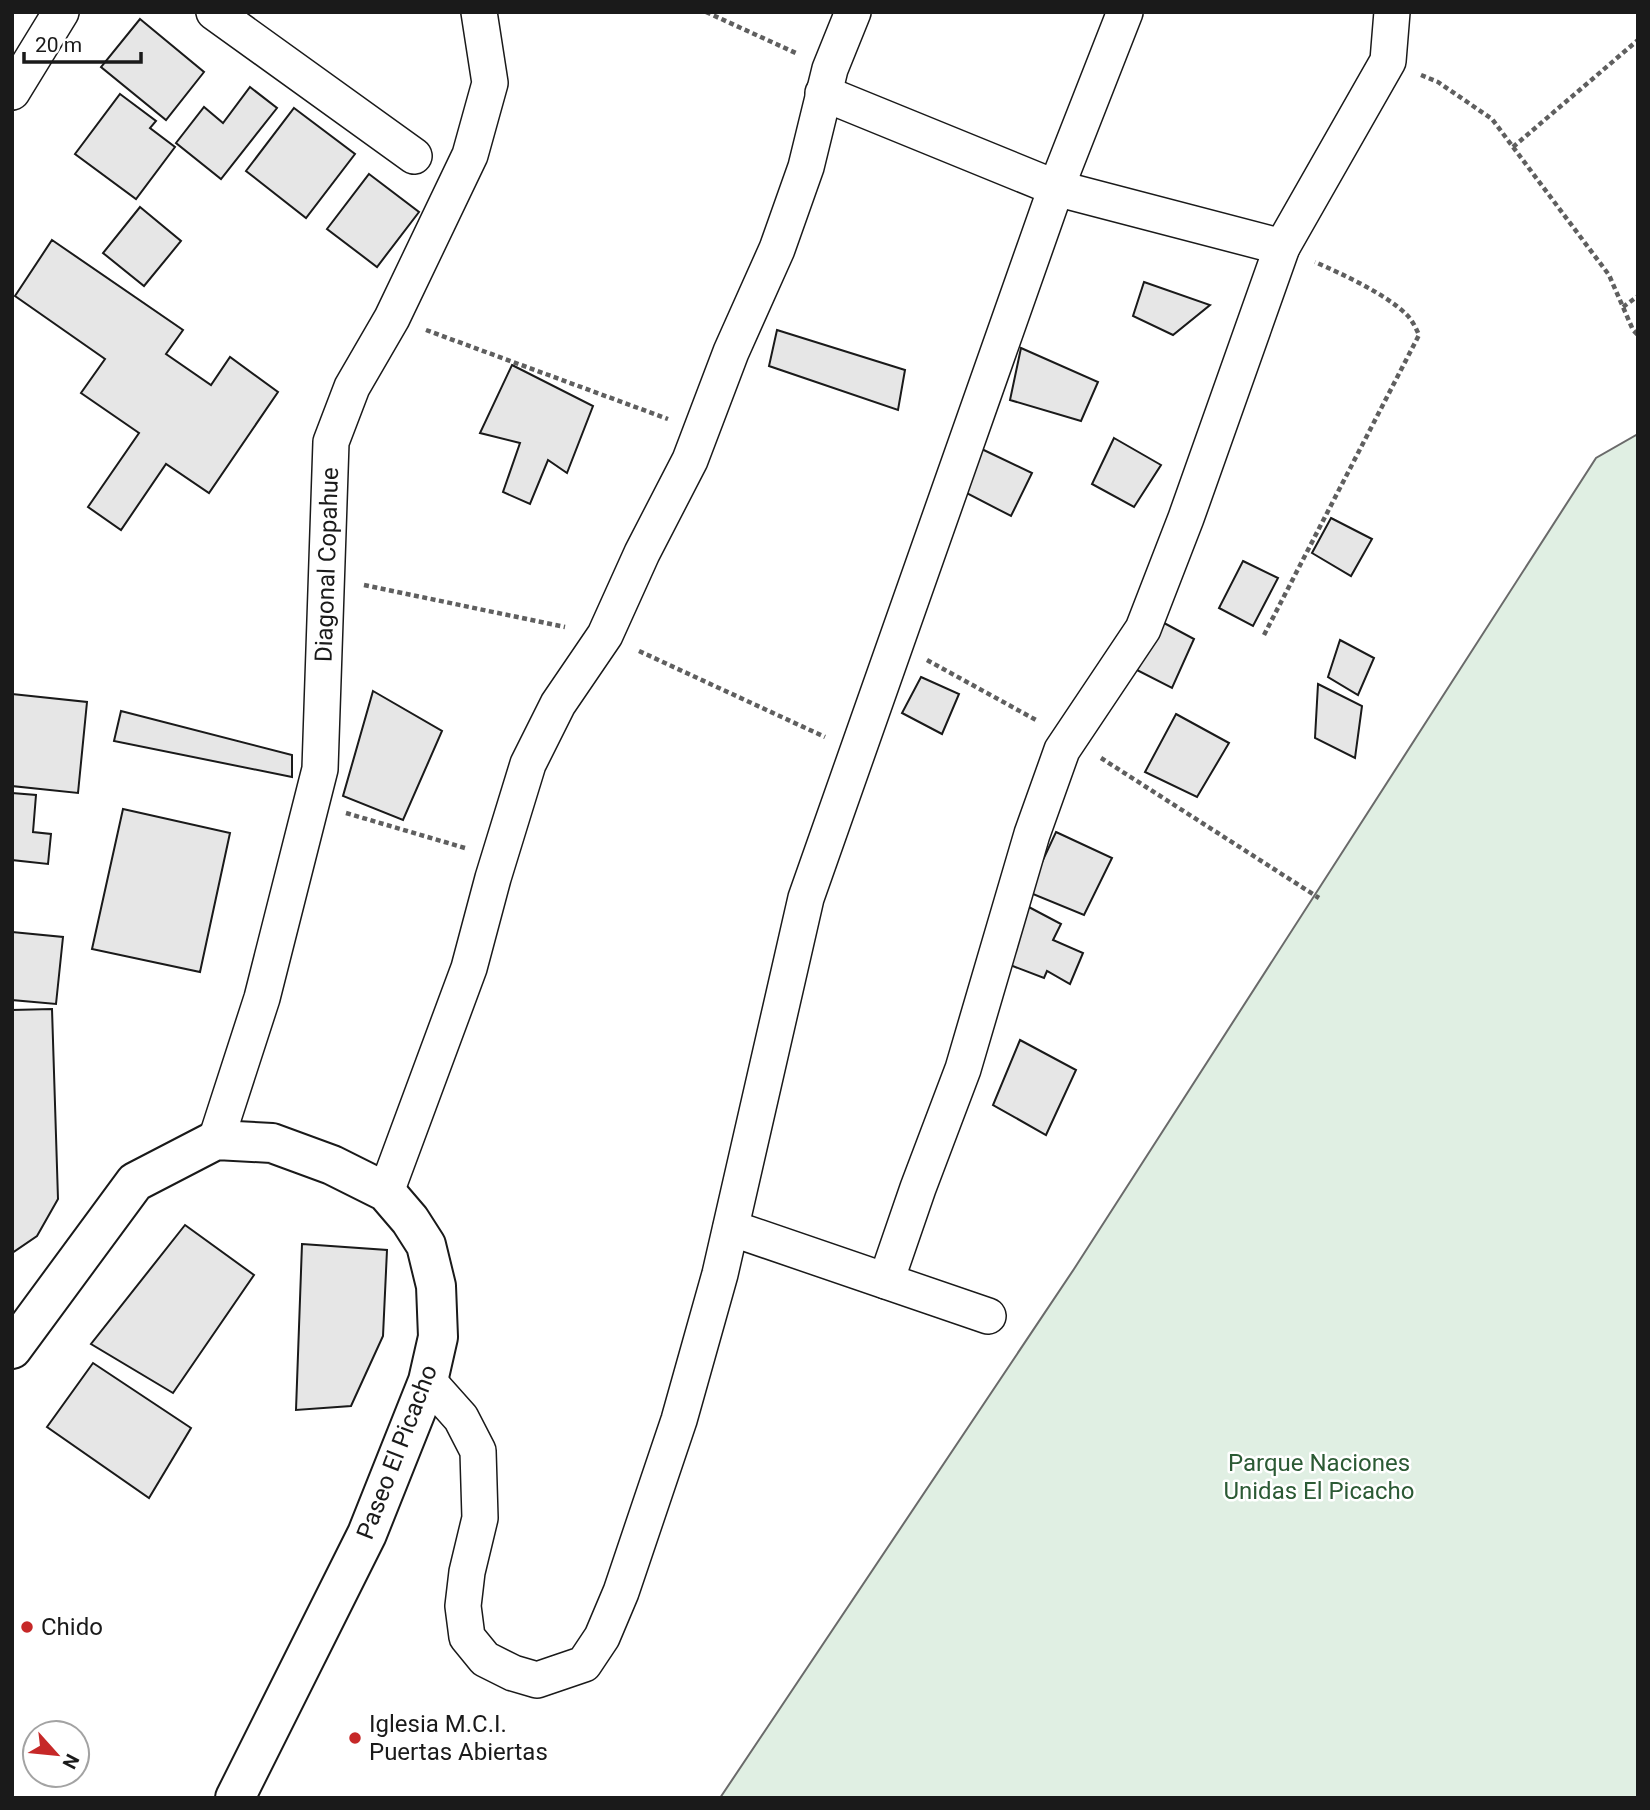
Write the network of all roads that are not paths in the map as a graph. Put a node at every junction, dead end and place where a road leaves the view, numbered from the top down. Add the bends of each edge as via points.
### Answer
1 (61, 12) edge
2 (214, 12) edge
3 (479, 12) edge
4 (853, 12) edge
5 (1125, 12) edge
6 (1392, 12) edge
7 (827, 81) junction
8 (12, 92) edge
9 (414, 156) dead end
10 (1056, 188) junction
11 (1282, 247) junction
12 (216, 1140) junction
13 (386, 1192) junction
14 (731, 1228) junction
15 (886, 1282) junction
16 (988, 1316) dead end
17 (12, 1349) edge
18 (428, 1381) junction
19 (235, 1798) edge

1 - 8 street
2 - 9 street
3 - 12 street, Diagonal Copahue via 490,83 470,155 392,318 352,387 331,442 320,769 262,998
4 - 7 street
5 - 10 street
6 - 11 street via 1388,61
7 - 10 street
7 - 13 street via 806,167 690,460 605,635 558,704 528,764 470,968
10 - 11 street
10 - 14 street via 806,898
11 - 15 street via 1143,629 1062,750 1031,834 963,1069
12 - 13 street, Paseo El Picacho via 272,1143
12 - 17 street via 135,1182
13 - 18 street, Paseo El Picacho via 426,1245 436,1286 438,1337
14 - 15 street
14 - 18 street via 679,1420 621,1591 602,1637 584,1664 537,1680 485,1659 467,1637 463,1606 481,1518 478,1451 461,1418
15 - 16 street
18 - 19 street, Paseo El Picacho via 367,1534

